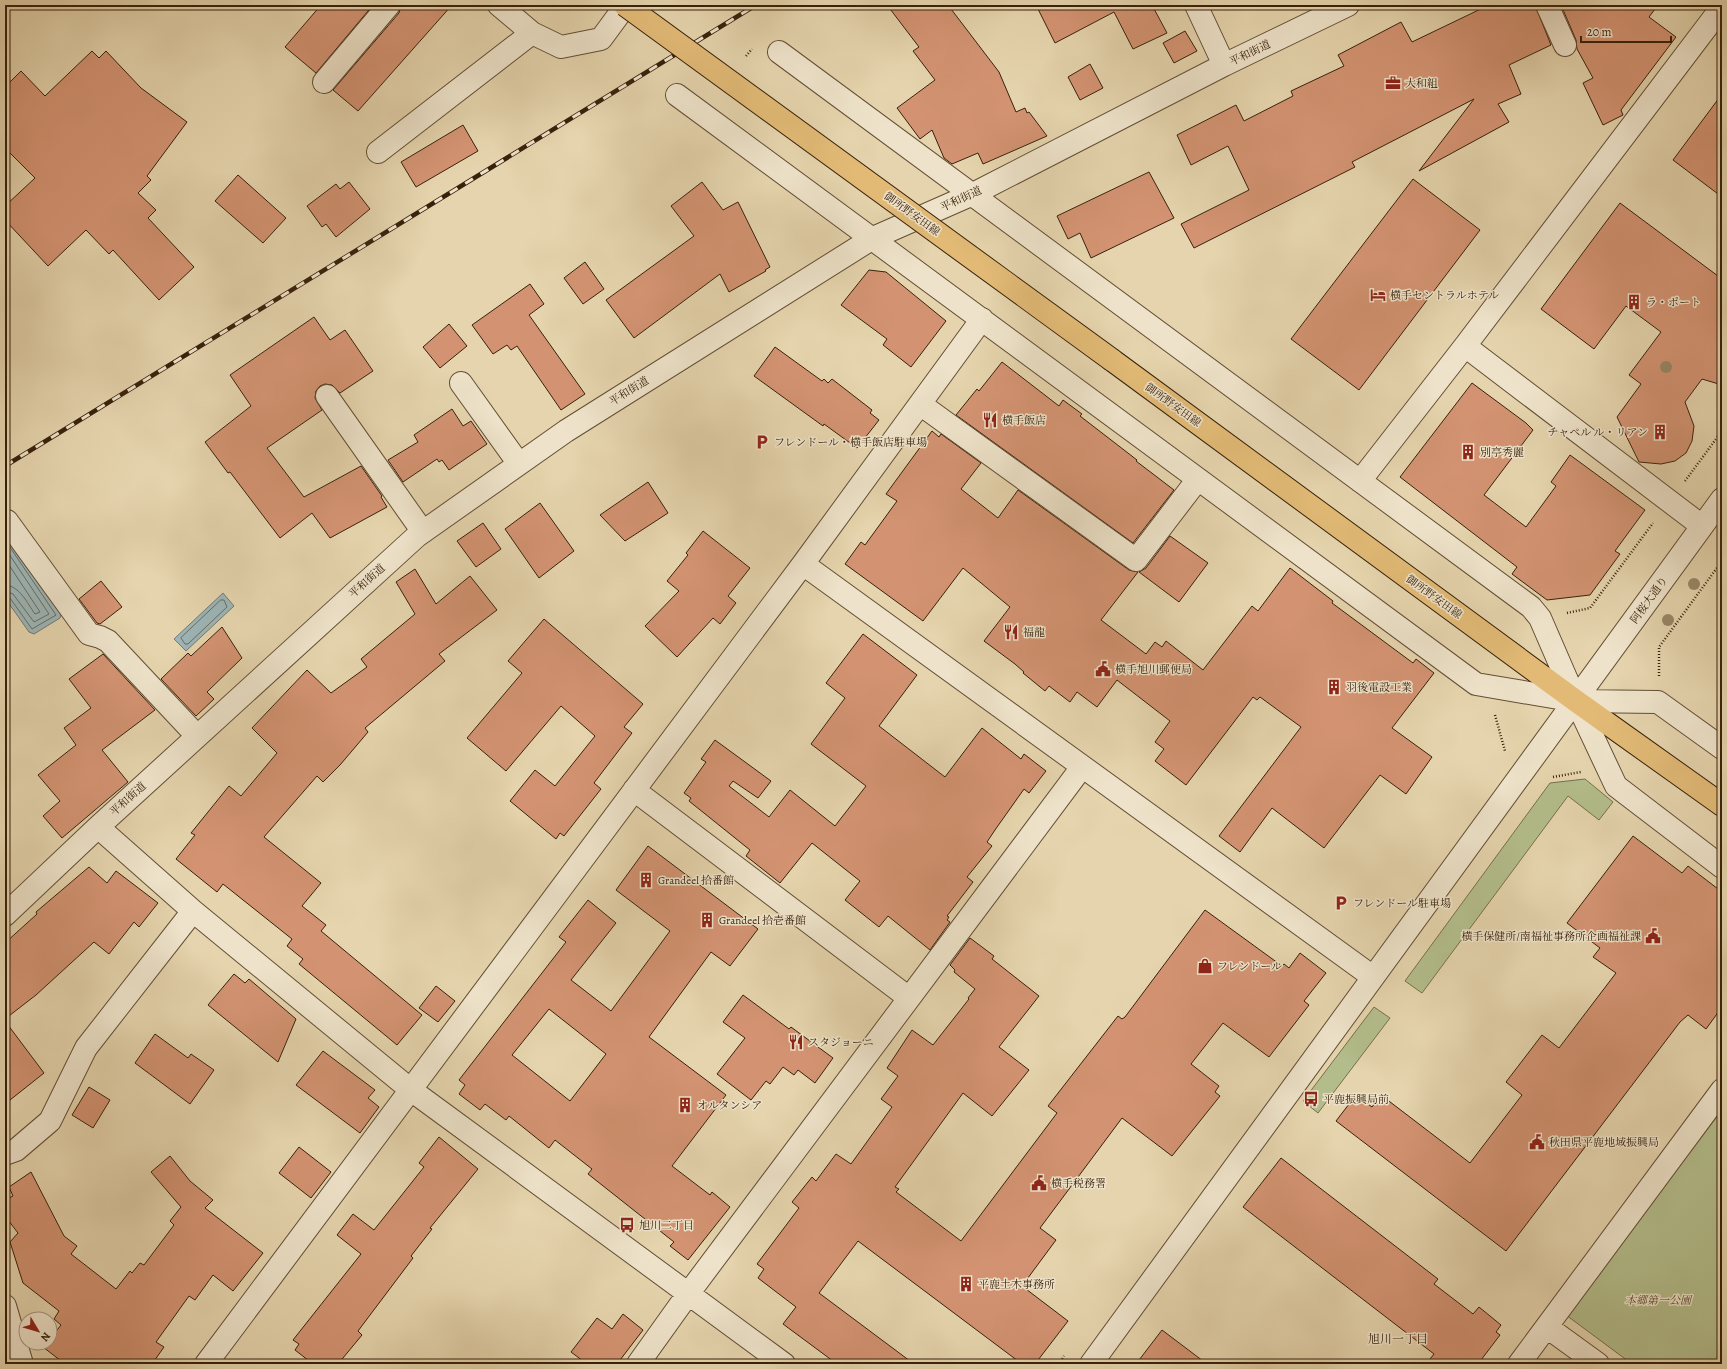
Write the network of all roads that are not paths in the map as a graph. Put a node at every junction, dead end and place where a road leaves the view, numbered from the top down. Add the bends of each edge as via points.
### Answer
1 (389, 5) edge
2 (499, 5) edge
3 (625, 5) edge
4 (1196, 5) edge
5 (1348, 5) edge
6 (1547, 5) edge
7 (1722, 7) edge
8 (532, 33) junction
9 (1565, 45) dead end
10 (779, 52) dead end
11 (1224, 65) junction
12 (324, 82) dead end
13 (676, 95) dead end
14 (378, 152) dead end
15 (973, 194) junction
16 (873, 238) junction
17 (982, 319) junction
18 (1465, 346) junction
19 (461, 383) dead end
20 (328, 396) dead end
21 (920, 404) junction
22 (519, 464) junction
23 (1198, 479) junction
24 (1360, 481) junction
25 (1722, 499) edge
26 (7, 521) dead end
27 (1702, 526) junction
28 (423, 532) junction
29 (803, 564) junction
30 (1576, 701) junction
31 (197, 736) junction
32 (1722, 748) edge
33 (1082, 767) junction
34 (634, 790) junction
35 (1722, 806) edge
36 (98, 827) junction
37 (1722, 867) edge
38 (193, 911) junction
39 (5, 915) edge
40 (1373, 977) junction
41 (909, 998) junction
42 (411, 1090) junction
43 (1722, 1090) edge
44 (5, 1154) edge
45 (688, 1294) junction
46 (5, 1306) edge
47 (1547, 1327) junction
48 (22, 1364) edge
49 (206, 1364) edge
50 (638, 1364) edge
51 (784, 1364) edge
52 (1091, 1364) edge
53 (1519, 1364) edge
54 (1598, 1364) edge

1 - 12 street
2 - 8 street
3 - 8 street via 601,39 561,47
3 - 30 main road, 御所野安田線, bridge
4 - 11 street
5 - 11 street, 平和街道
6 - 9 street
7 - 18 street
8 - 14 street
10 - 15 street
11 - 15 street, 平和街道
13 - 16 street
15 - 16 street, 平和街道
15 - 24 street
16 - 17 street
16 - 22 street, 平和街道 via 566,431
17 - 21 street
17 - 23 street
18 - 24 street
18 - 27 street
19 - 22 street
20 - 28 street
21 - 23 street via 1136,560
21 - 29 street
22 - 28 street, 平和街道
23 - 30 street via 1476,684
24 - 30 street via 1531,608 1540,618
25 - 27 street, 阿桜大通り
26 - 31 street via 89,634 108,641
27 - 30 street, 阿桜大通り
28 - 31 street, 平和街道
29 - 33 street
29 - 34 street
30 - 32 street via 1658,702
30 - 35 main road, 御所野安田線
30 - 37 street via 1616,786
30 - 40 street, 阿桜大通り
31 - 36 street, 平和街道
33 - 40 street
33 - 41 street
34 - 41 street
34 - 42 street
36 - 38 street
36 - 39 street, 平和街道
38 - 42 street
38 - 44 street via 86,1048 50,1121 16,1150
40 - 52 street, 阿桜大通り
41 - 45 street
42 - 45 street
42 - 49 street
43 - 47 street
45 - 50 street
45 - 51 street
46 - 48 street
47 - 53 street
47 - 54 street

